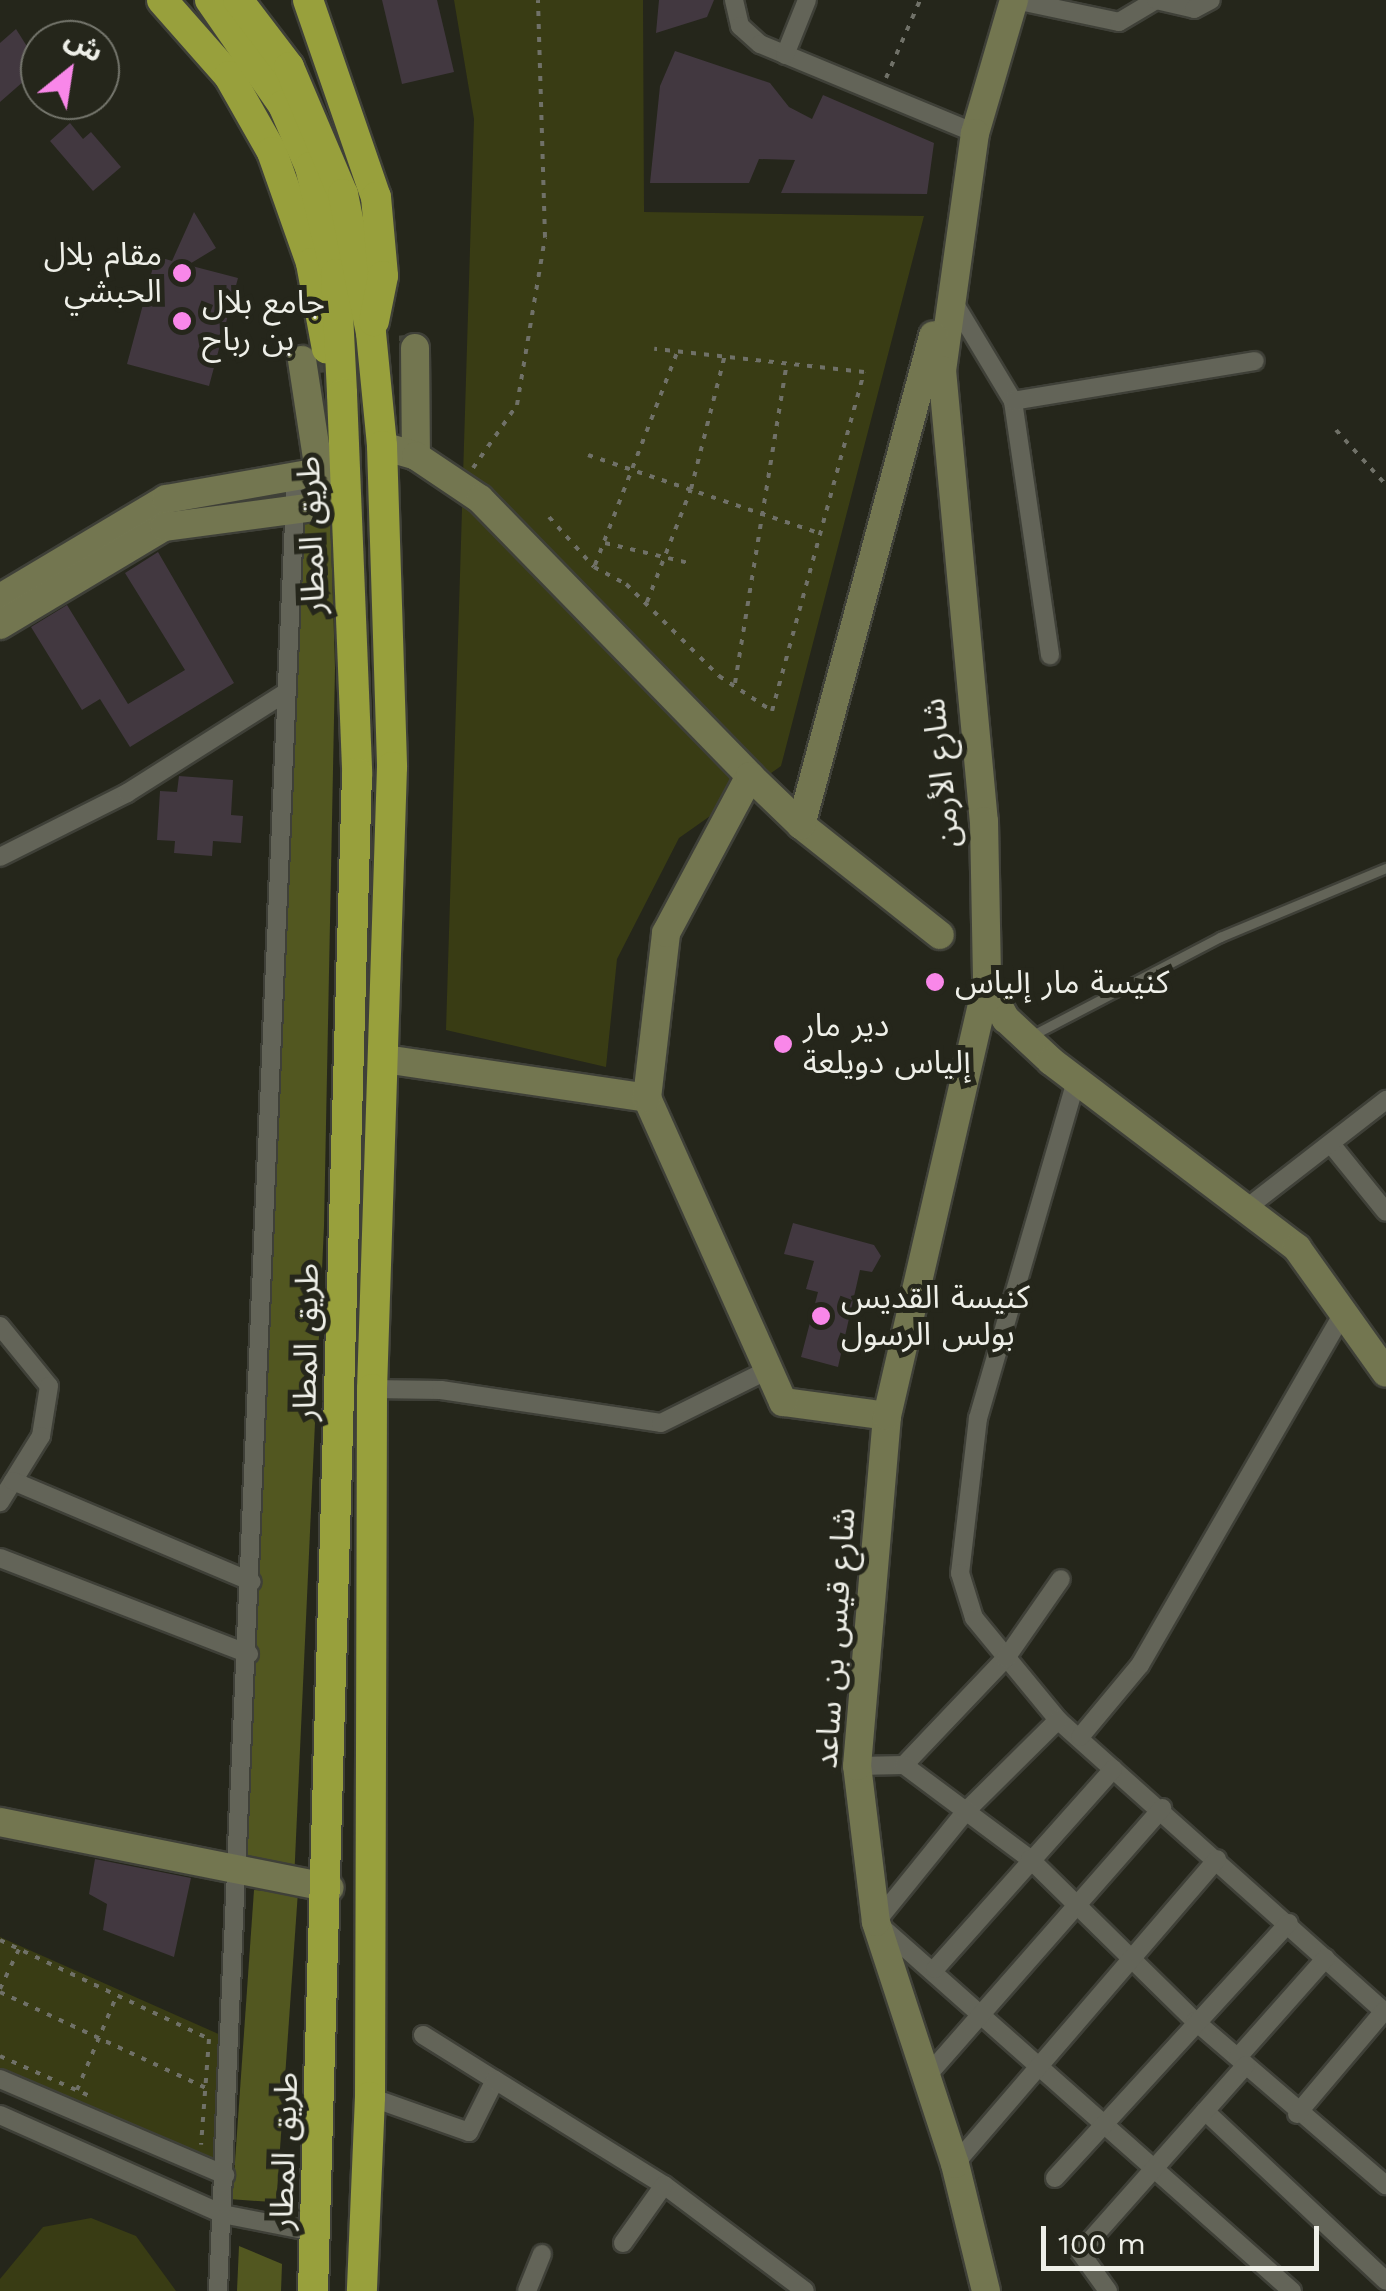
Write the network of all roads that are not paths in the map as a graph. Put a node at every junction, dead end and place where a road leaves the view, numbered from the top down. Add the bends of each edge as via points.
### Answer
1 (162, 0) edge
2 (210, 0) edge
3 (238, 0) edge
4 (308, 0) edge
5 (734, 0) edge
6 (807, 0) edge
7 (1014, 0) edge
8 (1211, 0) edge
9 (785, 55) junction
10 (974, 133) junction
11 (947, 292) junction
12 (371, 334) junction
13 (415, 348) dead end
14 (302, 360) dead end
15 (1254, 361) dead end
16 (342, 394) junction
17 (1013, 401) junction
18 (906, 436) junction
19 (943, 440) junction
20 (382, 446) junction
21 (416, 456) junction
22 (319, 472) junction
23 (344, 503) junction
24 (296, 511) junction
25 (0, 598) edge
26 (0, 625) edge
27 (1050, 655) dead end
28 (288, 692) junction
29 (750, 776) junction
30 (801, 826) junction
31 (0, 856) edge
32 (1386, 868) edge
33 (940, 934) dead end
34 (987, 984) junction
35 (1027, 1038) junction
36 (384, 1058) junction
37 (1076, 1081) junction
38 (648, 1098) junction
39 (1386, 1100) edge
40 (1330, 1144) junction
41 (1248, 1207) junction
42 (1386, 1212) edge
43 (1344, 1311) junction
44 (0, 1326) edge
45 (768, 1370) junction
46 (1386, 1373) edge
47 (372, 1389) junction
48 (887, 1416) junction
49 (13, 1480) junction
50 (0, 1502) edge
51 (0, 1558) edge
52 (1062, 1579) dead end
53 (252, 1582) junction
54 (250, 1654) junction
55 (1006, 1658) junction
56 (1058, 1720) junction
57 (1080, 1737) junction
58 (904, 1765) junction
59 (857, 1766) junction
60 (1113, 1769) junction
61 (1162, 1808) junction
62 (966, 1811) junction
63 (0, 1822) edge
64 (1030, 1859) junction
65 (1217, 1859) junction
66 (241, 1870) junction
67 (329, 1888) junction
68 (1078, 1905) junction
69 (876, 1922) junction
70 (1289, 1922) junction
71 (1131, 1956) junction
72 (1326, 1958) junction
73 (935, 1969) junction
74 (985, 2011) junction
75 (1385, 2012) edge
76 (1195, 2021) junction
77 (423, 2035) dead end
78 (1040, 2060) junction
79 (1242, 2061) junction
80 (926, 2077) junction
81 (0, 2079) edge
82 (495, 2080) junction
83 (370, 2097) junction
84 (1205, 2111) junction
85 (1298, 2114) junction
86 (0, 2115) edge
87 (1102, 2123) junction
88 (954, 2164) junction
89 (1156, 2166) junction
90 (224, 2175) junction
91 (1055, 2178) dead end
92 (664, 2185) junction
93 (1386, 2185) edge
94 (222, 2214) junction
95 (315, 2232) junction
96 (623, 2242) dead end
97 (542, 2254) dead end
98 (1383, 2282) edge
99 (218, 2291) edge
100 (313, 2291) edge
101 (362, 2291) edge
102 (526, 2291) edge
103 (805, 2291) edge
104 (986, 2291) edge
105 (1108, 2291) edge
106 (1292, 2291) edge

1 - 16 highway via 229,76 272,152 310,263 318,322
2 - 16 highway, طريق المطار via 283,105 310,167 336,274
3 - 12 highway via 289,68 322,135
4 - 12 highway via 376,198 383,276
5 - 9 street via 749,37
6 - 9 street
7 - 8 street via 1119,22 1156,0 1194,9
7 - 10 main road, شارع الأرمن
9 - 10 street
10 - 11 main road, شارع الأرمن
11 - 17 street
11 - 18 main road
11 - 19 main road, شارع الأرمن
12 - 20 highway, طريق المطار
13 - 21 main road
14 - 22 main road
15 - 17 street
16 - 22 highway, طريق المطار
17 - 27 street
18 - 19 main road via 925,431
18 - 30 main road
19 - 34 main road, شارع الأرمن via 984,821
20 - 21 main road
20 - 36 highway, طريق المطار via 392,767
21 - 29 main road via 458,482
22 - 23 highway, طريق المطار
22 - 24 street
22 - 25 main road via 166,499
23 - 24 main road
23 - 67 highway, طريق المطار via 357,772
24 - 26 main road via 164,526
24 - 28 street
28 - 31 street via 127,793
28 - 53 street
29 - 30 main road
29 - 38 main road via 666,933
30 - 33 main road
32 - 35 lane via 1220,937
34 - 35 main road
34 - 48 main road, شارع قيس بن ساعد
35 - 37 main road
36 - 38 main road
36 - 47 highway, طريق المطار
37 - 41 main road
37 - 55 street via 978,1418 960,1572 974,1618
38 - 45 main road
39 - 40 street
40 - 41 street
40 - 42 street
41 - 43 main road via 1297,1248
43 - 46 main road
43 - 57 street via 1140,1665
44 - 49 street via 49,1386 41,1436
45 - 47 street via 661,1423 441,1390
45 - 48 main road via 783,1402
47 - 83 highway, طريق المطار
48 - 59 main road, شارع قيس بن ساعد
49 - 50 street
49 - 53 street
51 - 54 street
52 - 55 street
53 - 54 street
54 - 66 street
55 - 56 street
55 - 58 street
56 - 57 street
56 - 62 street
57 - 60 street
58 - 59 street
58 - 62 street
59 - 69 main road, شارع قيس بن ساعد
60 - 61 street
60 - 64 street
61 - 65 street
61 - 68 street
62 - 64 street
62 - 69 street
63 - 66 main road
64 - 68 street
64 - 73 street
65 - 70 street
65 - 71 street
66 - 67 main road
66 - 90 street
67 - 95 highway, طريق المطار
68 - 71 street
68 - 74 street
69 - 73 street
69 - 80 main road, شارع قيس بن ساعد
70 - 72 street
70 - 76 street
71 - 76 street
71 - 78 street
72 - 75 street
72 - 79 street
73 - 74 street
74 - 78 street
74 - 80 street
75 - 85 street
76 - 79 street
76 - 87 street
77 - 82 street
78 - 87 street
78 - 88 street
79 - 84 street
79 - 85 street
80 - 88 main road, شارع قيس بن ساعد
81 - 90 street
82 - 83 street via 469,2132
82 - 92 street
83 - 101 highway, طريق المطار
84 - 89 street
84 - 98 street
85 - 93 street
86 - 94 street
87 - 89 street
87 - 91 street
88 - 104 main road, شارع قيس بن ساعد
89 - 105 street via 1080,2252
89 - 106 street
90 - 94 street
92 - 96 street
92 - 103 street
94 - 95 street
94 - 99 street
95 - 100 highway, طريق المطار
97 - 102 street

